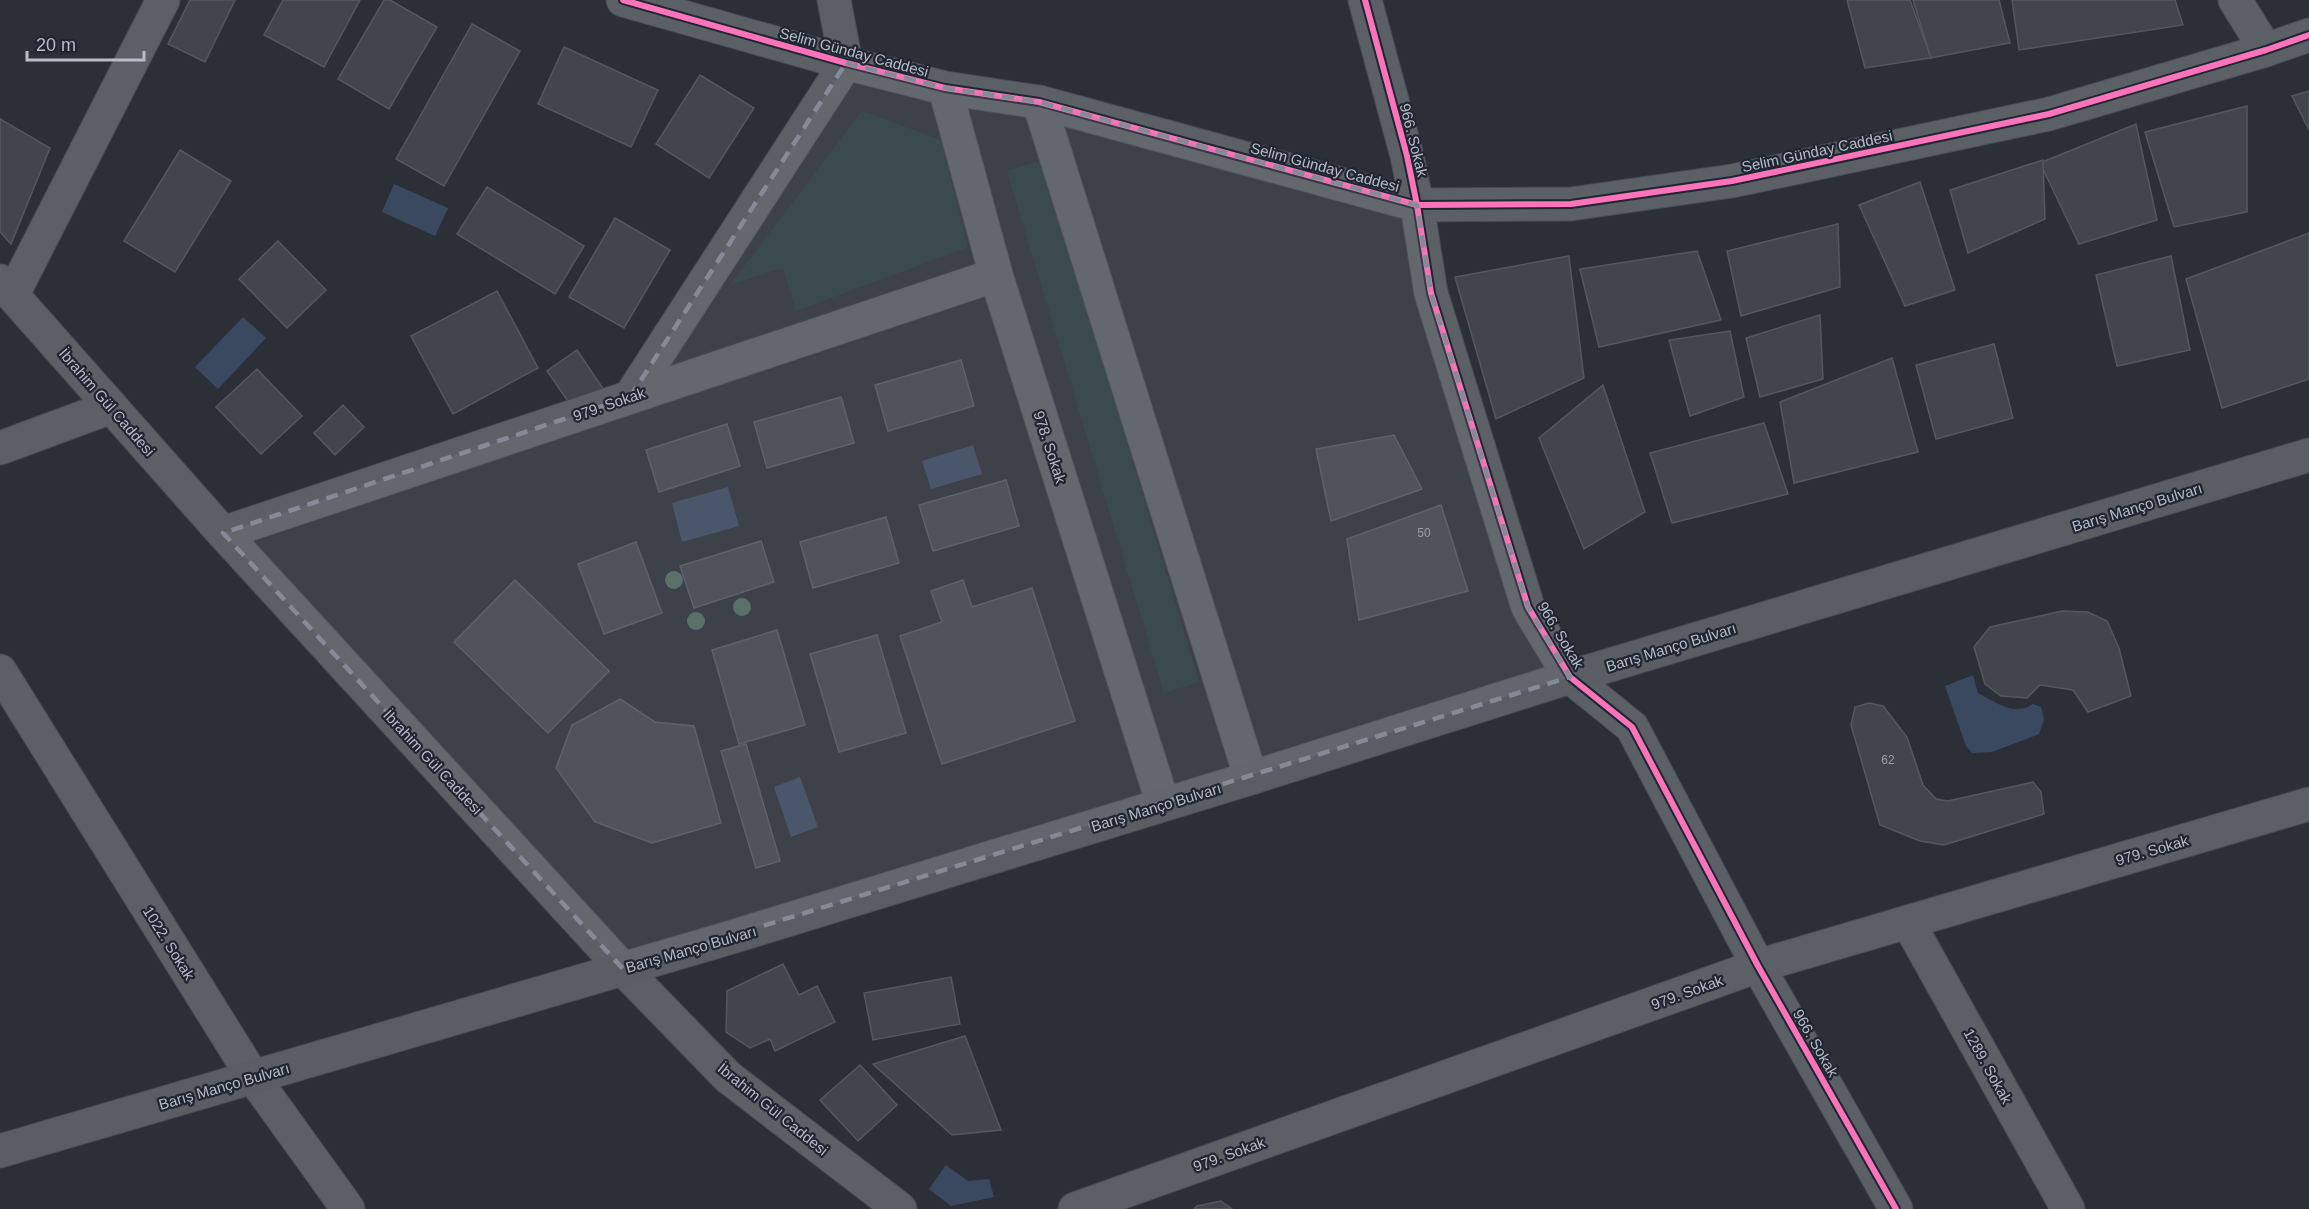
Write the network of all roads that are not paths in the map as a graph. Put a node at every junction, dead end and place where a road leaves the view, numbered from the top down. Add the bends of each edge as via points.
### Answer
1 (163, 0) edge
2 (623, 0) edge
3 (834, 0) edge
4 (1365, 0) edge
5 (2235, 0) edge
6 (2309, 35) edge
7 (2266, 50) junction
8 (846, 63) junction
9 (945, 88) junction
10 (1039, 102) junction
11 (1417, 205) junction
12 (996, 275) junction
13 (7, 288) edge
14 (630, 397) junction
15 (111, 407) junction
16 (0, 448) edge
17 (2309, 455) edge
18 (223, 534) junction
19 (0, 671) edge
20 (1570, 677) junction
21 (1251, 778) junction
22 (1163, 804) junction
23 (2309, 804) edge
24 (1908, 922) junction
25 (1758, 966) junction
26 (623, 969) junction
27 (253, 1077) junction
28 (0, 1151) edge
29 (348, 1209) edge
30 (900, 1209) edge
31 (1075, 1209) edge
32 (1896, 1209) edge
33 (2068, 1209) edge

1 - 13 street
2 - 8 street, Selim Günday Caddesi
3 - 8 street
4 - 11 street, 966. Sokak
5 - 7 street
6 - 7 street, Selim Günday Caddesi
7 - 11 street, Selim Günday Caddesi via 2049,114 1732,181 1571,204
8 - 9 street, Selim Günday Caddesi
8 - 14 street
9 - 10 street, Selim Günday Caddesi
9 - 12 street, 978. Sokak
10 - 11 street, Selim Günday Caddesi
10 - 21 street
11 - 20 street, 966. Sokak via 1431,293 1528,607
12 - 14 street, 979. Sokak
12 - 22 street, 978. Sokak
13 - 15 street, İbrahim Gül Caddesi
14 - 18 street, 979. Sokak
15 - 16 street
15 - 18 street, İbrahim Gül Caddesi
17 - 20 main road, Barış Manço Bulvarı
18 - 26 street, İbrahim Gül Caddesi
19 - 27 street, 1022. Sokak
20 - 21 main road, Barış Manço Bulvarı
20 - 25 street, 966. Sokak via 1632,727
21 - 22 main road, Barış Manço Bulvarı
22 - 26 main road, Barış Manço Bulvarı
23 - 24 street, 979. Sokak
24 - 25 street, 979. Sokak
24 - 33 street, 1289. Sokak
25 - 31 street, 979. Sokak
25 - 32 street, 966. Sokak
26 - 27 main road, Barış Manço Bulvarı
26 - 30 street, İbrahim Gül Caddesi via 728,1077
27 - 28 main road, Barış Manço Bulvarı
27 - 29 street, 1022. Sokak

